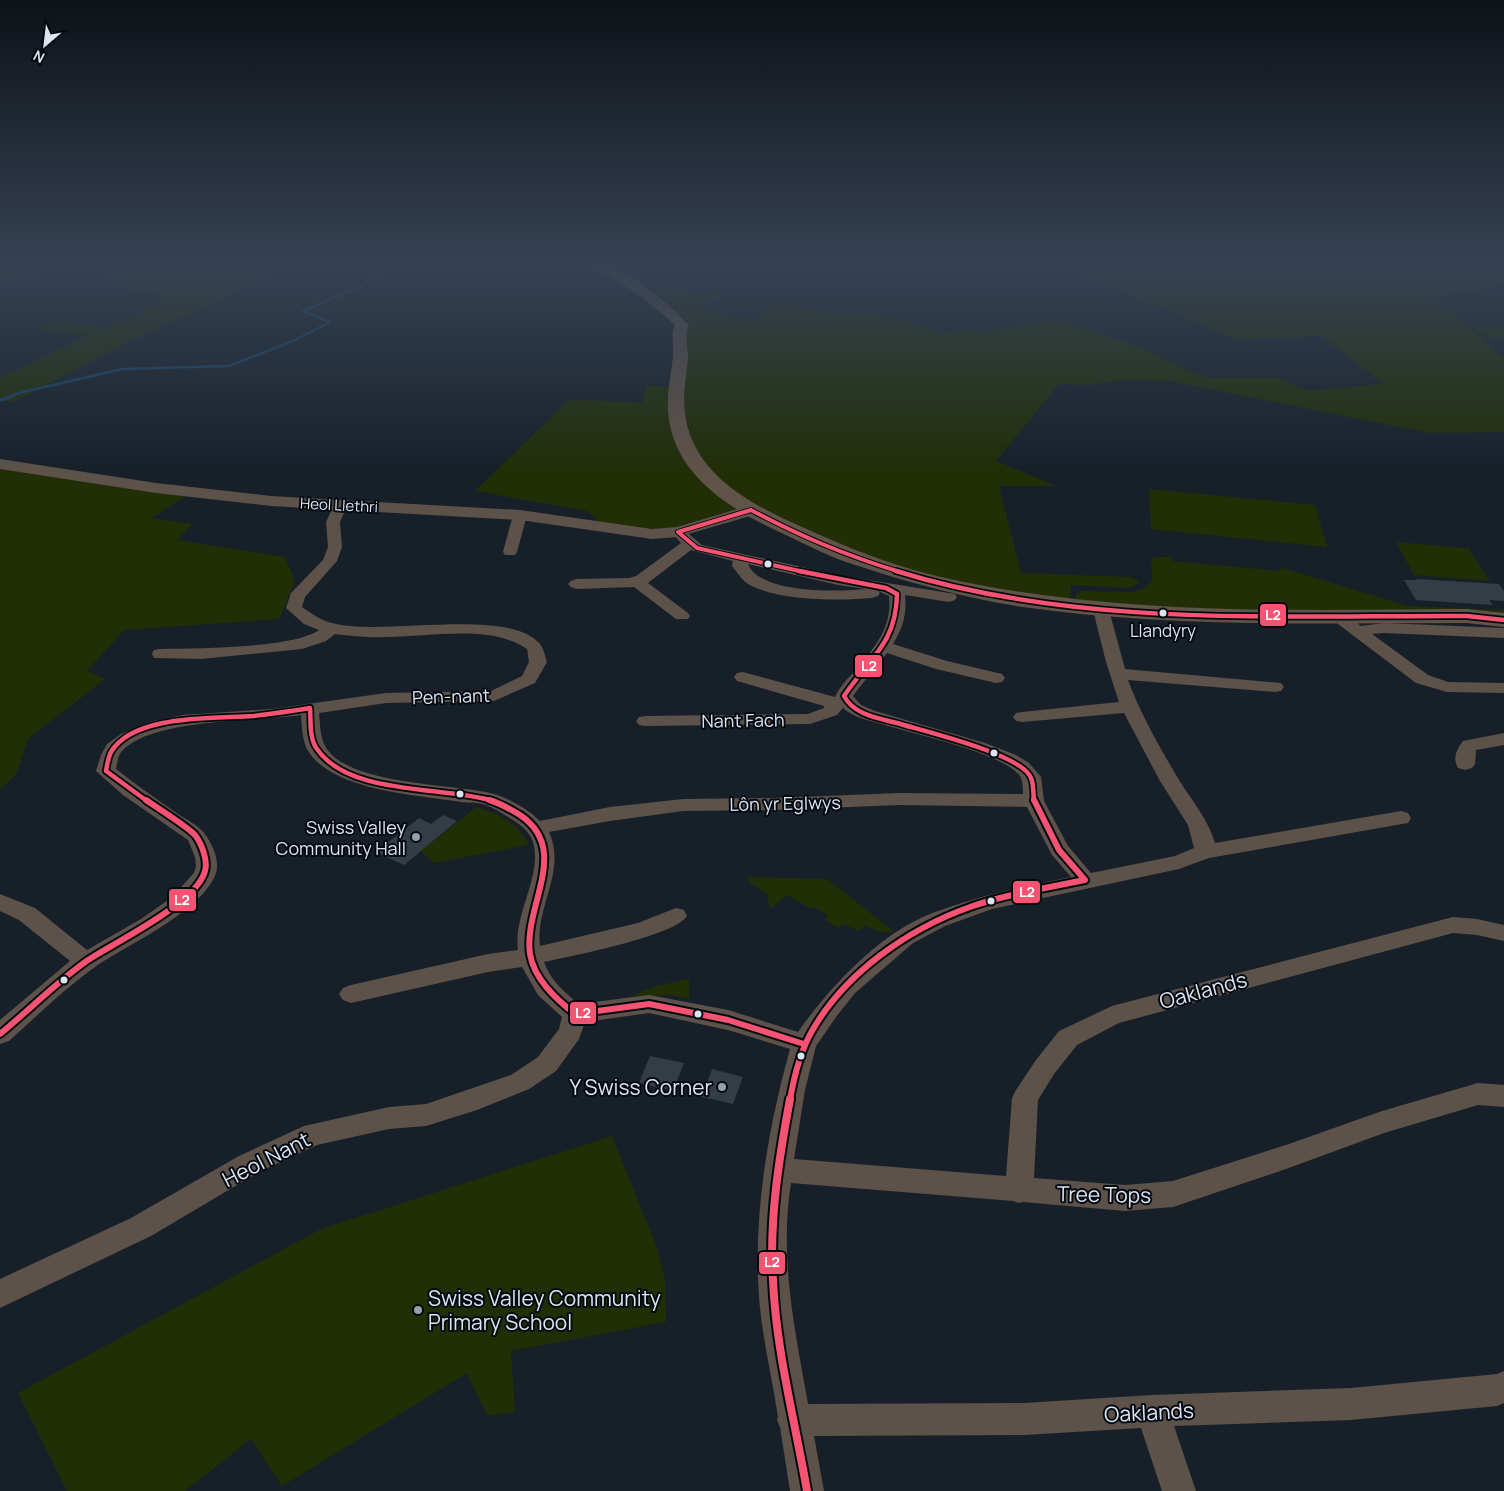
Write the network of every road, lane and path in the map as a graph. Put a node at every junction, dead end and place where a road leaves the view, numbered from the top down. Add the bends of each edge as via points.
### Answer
1 (678, 334) edge
2 (0, 464) edge
3 (340, 506) junction
4 (751, 510) junction
5 (520, 515) junction
6 (684, 538) junction
7 (510, 552) dead end
8 (741, 558) junction
9 (640, 578) junction
10 (576, 584) dead end
11 (884, 587) junction
12 (949, 597) dead end
13 (1101, 610) junction
14 (1336, 615) junction
15 (682, 616) dead end
16 (1504, 620) edge
17 (332, 628) junction
18 (1356, 631) junction
19 (1504, 633) edge
20 (883, 646) junction
21 (160, 654) dead end
22 (1118, 674) junction
23 (744, 677) dead end
24 (996, 678) dead end
25 (1275, 687) dead end
26 (1504, 688) edge
27 (841, 703) junction
28 (310, 708) junction
29 (1131, 708) junction
30 (1022, 717) dead end
31 (645, 721) dead end
32 (1504, 739) edge
33 (1465, 764) dead end
34 (1034, 801) junction
35 (1402, 818) dead end
36 (538, 828) junction
37 (1205, 852) junction
38 (1085, 880) junction
39 (0, 902) edge
40 (676, 916) dead end
41 (1504, 933) edge
42 (530, 956) junction
43 (86, 962) junction
44 (351, 994) dead end
45 (575, 1014) junction
46 (0, 1034) edge
47 (804, 1044) junction
48 (1504, 1096) edge
49 (779, 1170) junction
50 (1019, 1191) junction
51 (0, 1294) edge
52 (1504, 1387) edge
53 (1152, 1411) junction
54 (794, 1420) junction
55 (807, 1491) edge
56 (1179, 1491) edge

1 - 4 main road via 680,357 674,406 685,452 700,472
2 - 3 street, Heol Llethri via 199,493
3 - 5 street, Heol Llethri
3 - 17 street, Pen-nant via 333,522 335,547 330,561 298,596 294,608 310,623
4 - 6 street, Heol Llethri
4 - 13 main road via 848,556 922,579 1000,596
5 - 6 street, Heol Llethri
5 - 7 street
6 - 8 street, Heol Llethri
6 - 9 street
8 - 11 street, Heol Llethri
8 - 11 street via 740,566 752,579 766,586 845,595 871,593
9 - 10 street via 631,583
9 - 15 street via 640,584
11 - 12 street, Heol Llethri
11 - 20 street via 897,594 898,610
13 - 14 main road via 1186,616
13 - 22 street
14 - 16 main road via 1467,616
14 - 18 street
17 - 21 street via 302,644 200,654
17 - 28 street, Pen-nant via 366,633 478,629 516,635 534,647 538,662 529,679 494,696 386,698
18 - 19 street via 1384,628
18 - 26 street via 1422,678 1447,687
20 - 24 street
20 - 27 street
22 - 25 street
22 - 29 street
23 - 27 street
27 - 31 street, Nant Fach via 831,711 810,719
27 - 34 street via 1009,759 1031,777
28 - 36 street via 317,750 336,768 368,780 490,800
28 - 43 street, Pen-nant via 183,720 155,726 114,748 106,771 196,836 206,856 204,875 186,896 150,924
29 - 30 street
29 - 37 street via 1196,820 1206,843
32 - 33 street via 1470,745 1465,751
34 - 36 street, Lôn yr Eglwys via 899,799 683,805 610,814
34 - 38 street via 1059,850
35 - 37 street
36 - 42 street via 547,853 528,930
37 - 38 street via 1179,862
38 - 47 street via 989,902 937,920 905,937 847,987
39 - 43 street via 27,914
40 - 42 street via 643,930
41 - 50 street, Oaklands via 1453,925 1112,1015 1068,1038 1026,1098
42 - 44 street
42 - 45 street via 544,987
43 - 46 street
45 - 47 street via 649,1004 728,1020
45 - 51 street, Heol Nant via 570,1032 547,1064 520,1082 426,1115 389,1118 313,1134 249,1164 141,1228
47 - 49 street via 792,1090
48 - 50 street, Tree Tops via 1478,1094 1439,1105 1173,1194 1125,1198
49 - 50 street, Tree Tops
49 - 54 street via 772,1248 774,1298
52 - 53 street, Oaklands via 1351,1404
53 - 54 street, Oaklands via 1024,1419
53 - 56 street
54 - 55 street

